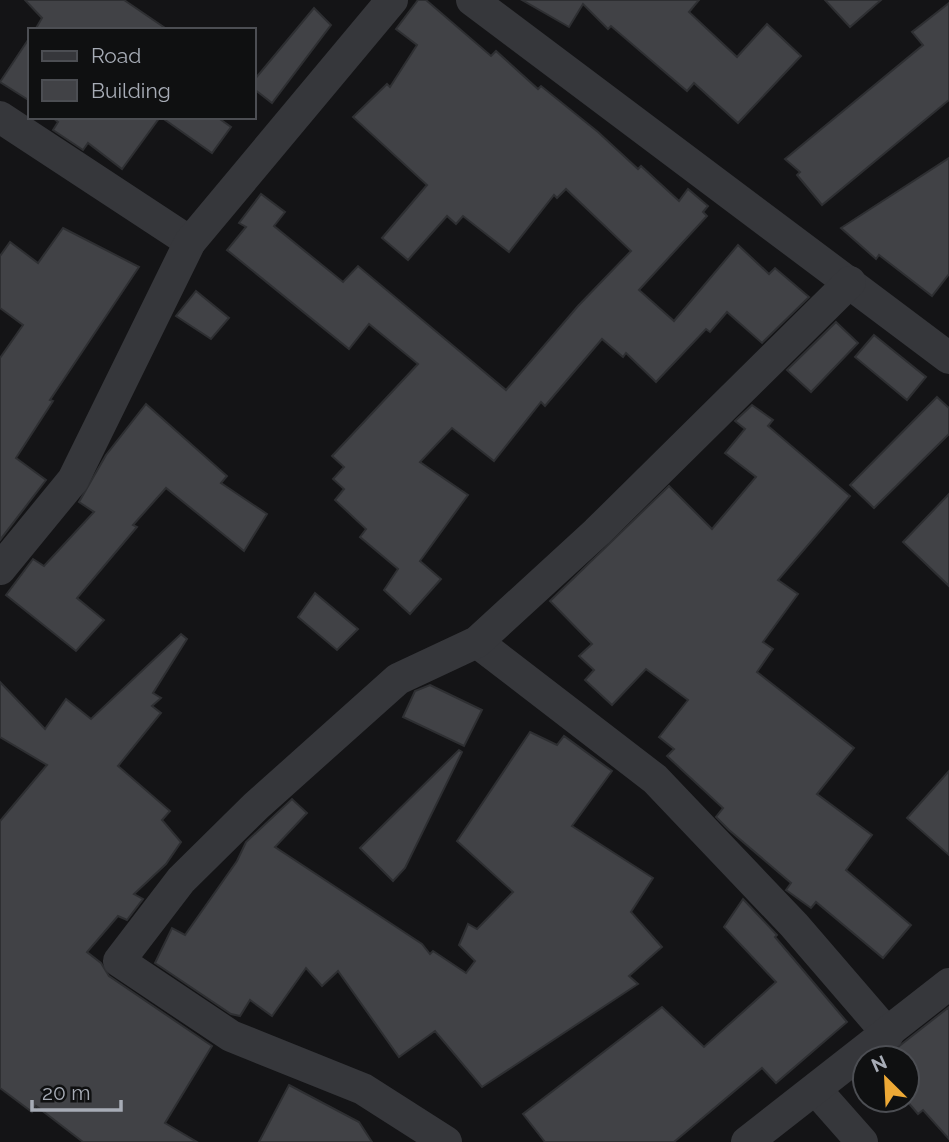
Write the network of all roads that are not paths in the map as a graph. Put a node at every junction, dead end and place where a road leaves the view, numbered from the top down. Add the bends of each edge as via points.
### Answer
1 (392, 0) edge
2 (472, 0) edge
3 (0, 117) edge
4 (190, 242) junction
5 (850, 282) junction
6 (949, 358) edge
7 (1, 566) edge
8 (477, 642) junction
9 (949, 984) edge
10 (888, 1034) junction
11 (816, 1090) junction
12 (446, 1142) edge
13 (747, 1142) edge
14 (862, 1142) edge

1 - 4 street
2 - 5 street
3 - 4 street
4 - 7 street via 73,480
5 - 6 street
5 - 8 street via 597,532
8 - 10 street via 655,779 794,925
8 - 12 street via 398,679 181,880 119,961 231,1036 363,1089
9 - 10 street
10 - 11 street
11 - 13 street
11 - 14 street

